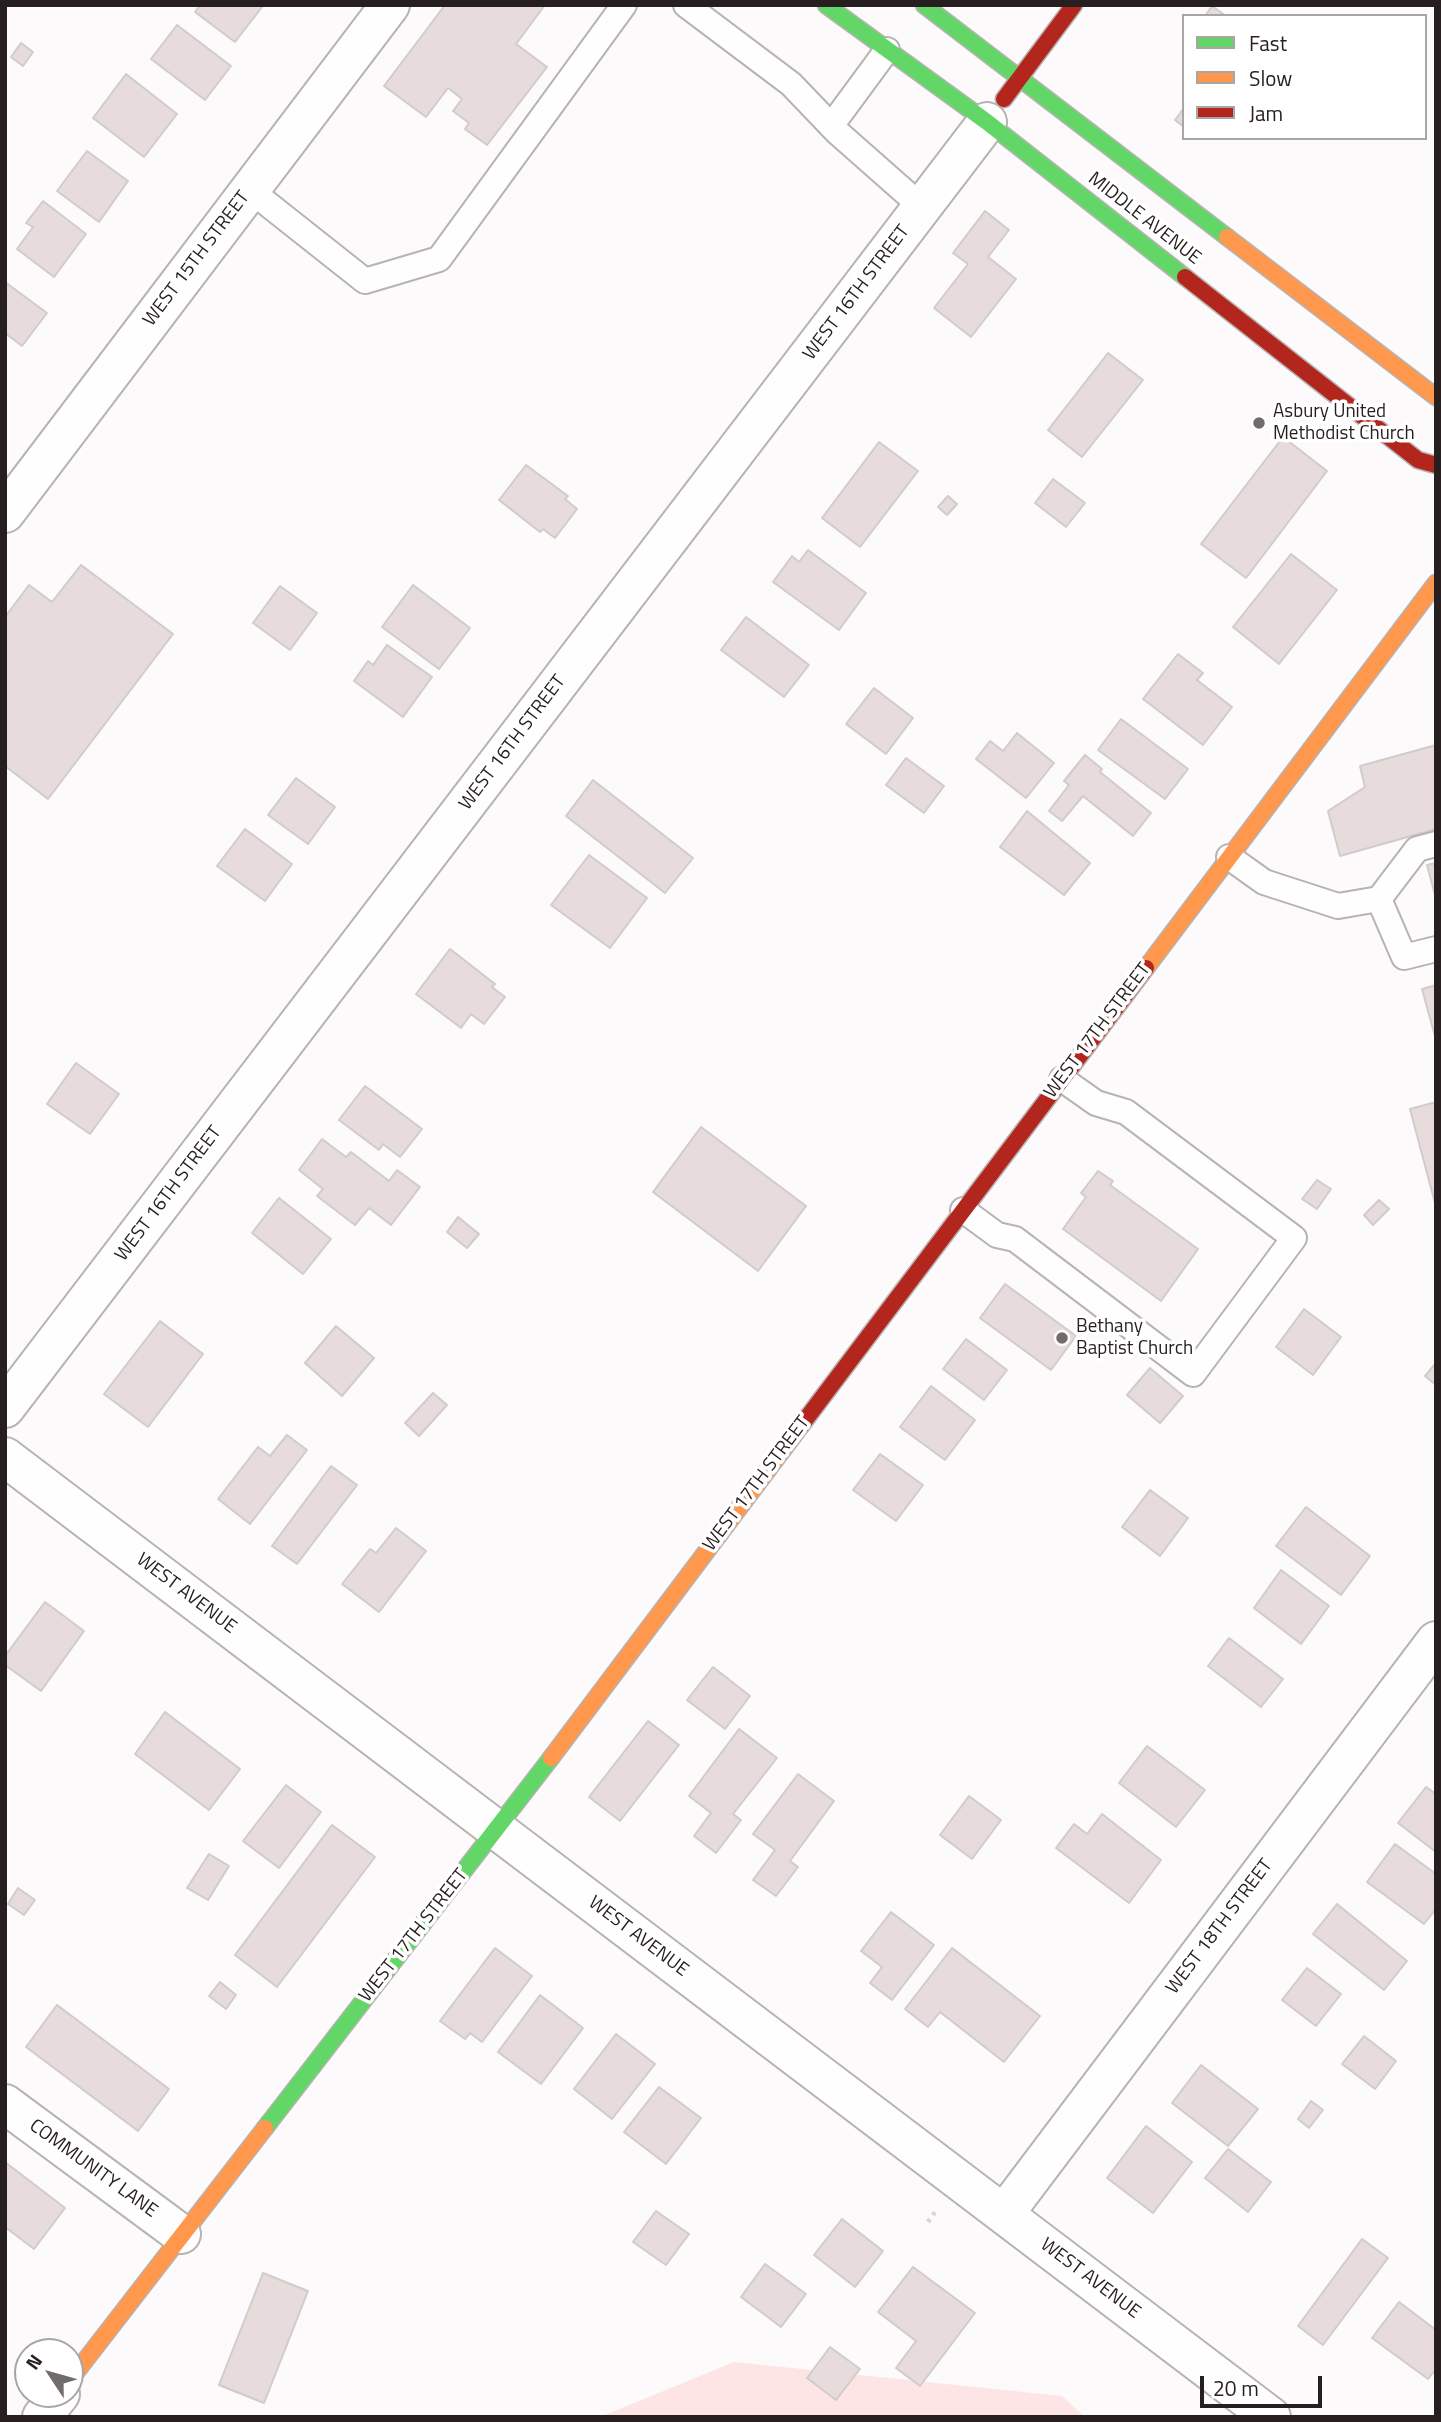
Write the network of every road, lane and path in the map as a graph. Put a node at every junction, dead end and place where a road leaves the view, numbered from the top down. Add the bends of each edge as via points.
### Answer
1 (390, 5) edge
2 (624, 5) edge
3 (686, 5) edge
4 (826, 5) edge
5 (924, 5) edge
6 (1074, 5) edge
7 (887, 50) junction
8 (1020, 78) junction
9 (987, 122) junction
10 (831, 126) junction
11 (250, 190) junction
12 (922, 208) junction
13 (1436, 397) edge
14 (1436, 465) edge
15 (5, 513) edge
16 (1436, 583) edge
17 (1436, 844) edge
18 (1229, 857) junction
19 (1379, 899) junction
20 (1436, 949) edge
21 (1062, 1079) junction
22 (963, 1210) junction
23 (5, 1408) edge
24 (5, 1457) edge
25 (1436, 1641) edge
26 (497, 1829) junction
27 (5, 2104) edge
28 (1004, 2214) junction
29 (181, 2234) junction
30 (84, 2362) edge
31 (1271, 2417) edge

1 - 11 street, WEST 15TH STREET
2 - 11 lane via 439,259 365,281
3 - 10 lane via 791,84
4 - 7 street, MIDDLE AVENUE
5 - 8 street, MIDDLE AVENUE
6 - 8 street, WEST 16TH STREET
7 - 9 street, MIDDLE AVENUE
7 - 10 lane
8 - 9 street, WEST 16TH STREET
8 - 13 street, MIDDLE AVENUE
9 - 12 street, WEST 16TH STREET
9 - 14 street, MIDDLE AVENUE via 1418,460
10 - 12 lane
11 - 15 street, WEST 15TH STREET
12 - 23 street, WEST 16TH STREET
16 - 18 street, WEST 17TH STREET
17 - 19 lane via 1417,849
18 - 19 lane via 1264,882 1338,906
18 - 21 street, WEST 17TH STREET
19 - 20 lane via 1404,957
21 - 22 street, WEST 17TH STREET
21 - 22 lane via 1096,1103 1126,1112 1294,1238 1193,1374 1015,1239 997,1235
22 - 26 street, WEST 17TH STREET
24 - 26 street, WEST AVENUE
25 - 28 street, WEST 18TH STREET
26 - 28 street, WEST AVENUE
26 - 29 street, WEST 17TH STREET
27 - 29 street, COMMUNITY LANE
28 - 31 street, WEST AVENUE
29 - 30 street, WEST 17TH STREET

